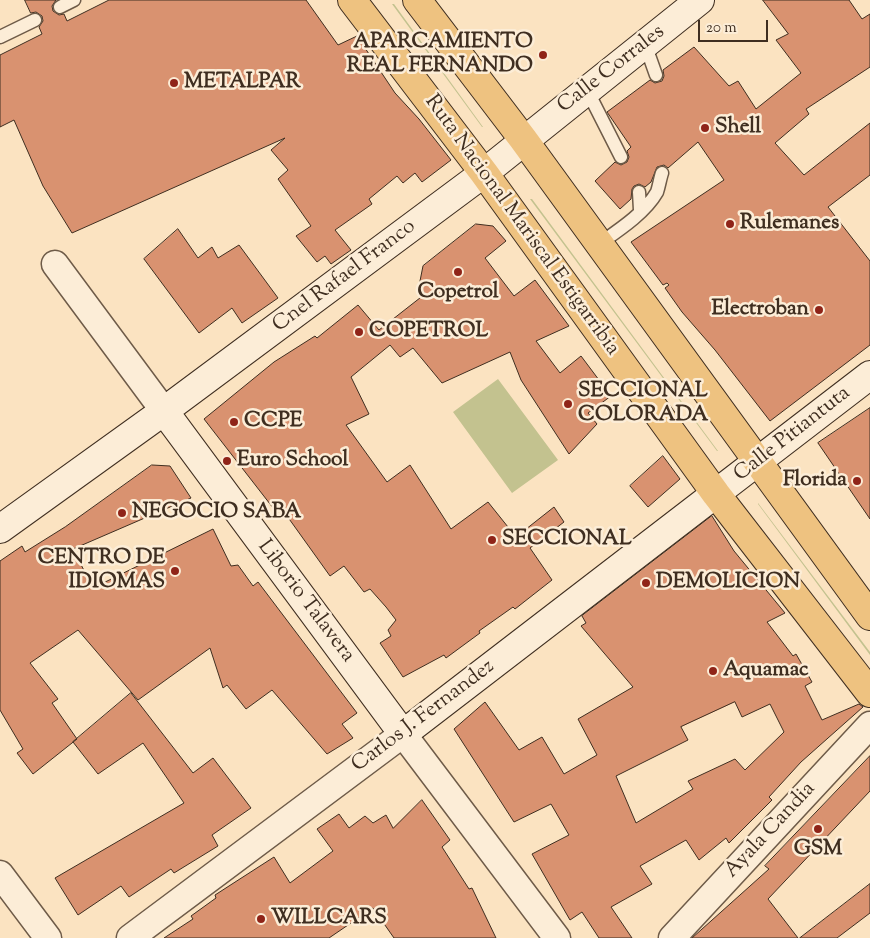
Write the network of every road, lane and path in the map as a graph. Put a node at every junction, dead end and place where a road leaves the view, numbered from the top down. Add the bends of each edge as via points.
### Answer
1 (74, 0) edge
2 (352, 0) edge
3 (417, 0) edge
4 (700, 0) edge
5 (60, 7) dead end
6 (35, 20) dead end
7 (0, 37) edge
8 (645, 44) junction
9 (656, 75) dead end
10 (587, 90) junction
11 (523, 140) junction
12 (621, 157) dead end
13 (484, 173) junction
14 (662, 173) dead end
15 (639, 192) dead end
16 (640, 210) junction
17 (599, 244) junction
18 (55, 264) dead end
19 (870, 375) edge
20 (164, 411) junction
21 (757, 463) junction
22 (716, 494) junction
23 (0, 529) edge
24 (870, 616) edge
25 (870, 693) edge
26 (870, 724) edge
27 (403, 734) junction
28 (0, 874) edge
29 (48, 938) edge
30 (130, 938) edge
31 (556, 938) edge
32 (672, 938) edge

1 - 5 lane
2 - 13 highway, Ruta Nacional Mariscal Estigarribia
3 - 11 highway
4 - 8 street, Calle Corrales
6 - 7 lane
8 - 9 lane
8 - 10 street, Calle Corrales
10 - 11 street, Calle Corrales
10 - 12 lane
11 - 13 street, Cnel Rafael Franco
11 - 17 highway
13 - 20 street, Cnel Rafael Franco
13 - 22 highway, Ruta Nacional Mariscal Estigarribia
14 - 16 lane via 657,192
15 - 16 lane
16 - 17 lane via 626,225
17 - 21 highway
18 - 20 street, Liborio Talavera
19 - 21 street, Calle Pitiantuta
20 - 23 street, Cnel Rafael Franco
20 - 27 street, Liborio Talavera
21 - 22 street, Calle Pitiantuta
21 - 24 highway
22 - 25 highway, Ruta Nacional Mariscal Estigarribia
22 - 27 street, Carlos J. Fernandez
26 - 32 street, Ayala Candia
27 - 30 street, Carlos J. Fernandez
27 - 31 street, Liborio Talavera
28 - 29 street

